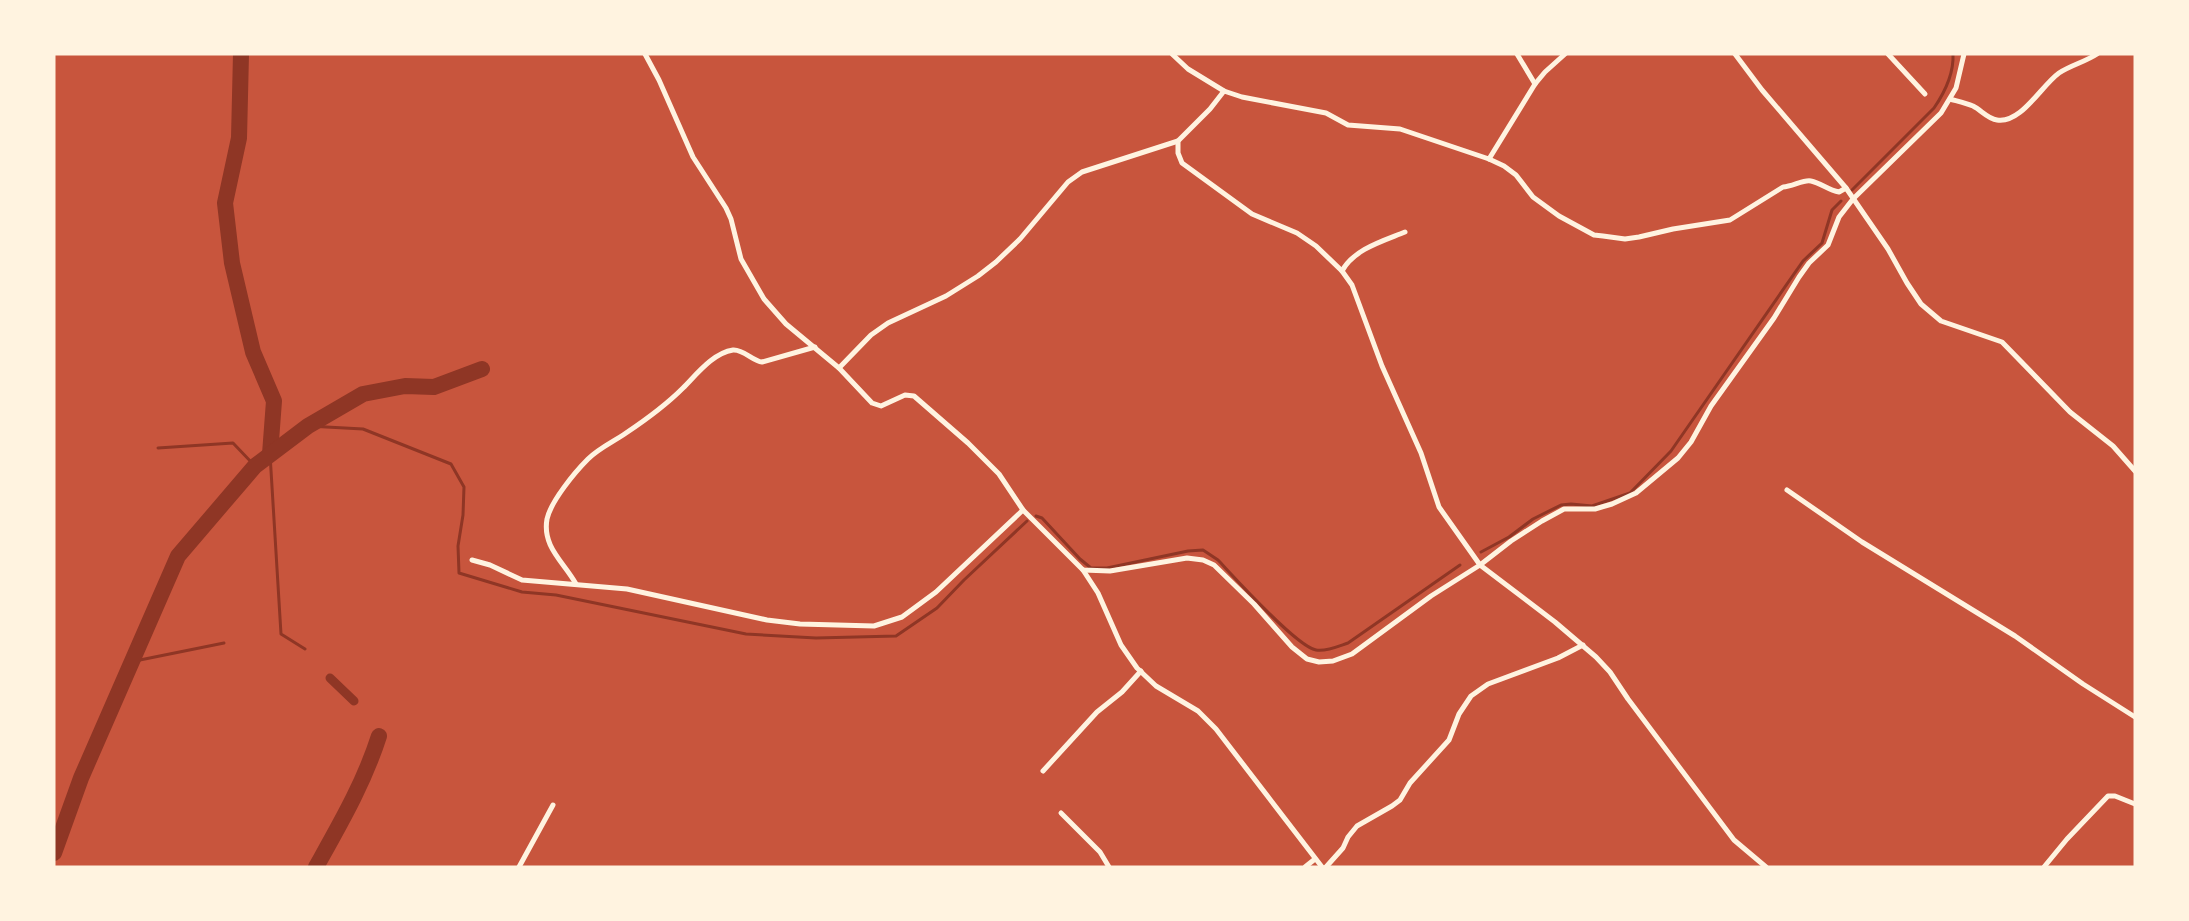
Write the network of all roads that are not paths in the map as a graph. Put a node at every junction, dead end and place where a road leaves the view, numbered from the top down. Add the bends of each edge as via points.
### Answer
1 (645, 54) edge
2 (1172, 54) edge
3 (1517, 54) edge
4 (1565, 54) edge
5 (1735, 54) edge
6 (1888, 54) edge
7 (1964, 54) edge
8 (2097, 54) edge
9 (1535, 84) junction
10 (1224, 91) junction
11 (1925, 94) dead end
12 (1950, 99) junction
13 (1178, 141) junction
14 (1489, 159) junction
15 (1846, 188) junction
16 (1853, 199) junction
17 (1405, 232) dead end
18 (1342, 271) junction
19 (815, 347) junction
20 (839, 368) junction
21 (2135, 471) edge
22 (1787, 490) dead end
23 (1023, 510) junction
24 (472, 560) dead end
25 (1480, 565) junction
26 (1083, 570) junction
27 (576, 584) junction
28 (1582, 645) junction
29 (1141, 671) junction
30 (2135, 717) edge
31 (1043, 771) dead end
32 (2135, 804) edge
33 (553, 805) dead end
34 (1061, 813) dead end
35 (1315, 859) junction
36 (519, 867) edge
37 (1109, 867) edge
38 (1305, 867) edge
39 (1324, 867) edge
40 (1766, 867) edge
41 (2044, 867) edge

1 - 19 street via 693,158 726,208 741,259 764,299 786,324
2 - 10 street
3 - 9 street
4 - 9 street
5 - 15 street
6 - 11 street
7 - 12 street
8 - 12 street via 2061,72 2008,120 1993,120 1974,106
9 - 14 street
10 - 13 street
10 - 14 street via 1326,113 1348,125 1400,129
12 - 16 street via 1941,113
13 - 18 street via 1182,163 1252,214 1297,233
13 - 20 street via 1082,172 1068,182 996,262 946,296 888,323
14 - 15 street via 1516,175 1533,197 1559,216 1594,235 1625,238 1730,220 1783,187 1804,181 1839,192
15 - 16 street
16 - 21 street via 1906,283 1932,315 2010,348 2070,412 2113,446
16 - 25 street via 1839,217 1828,245 1799,277 1678,458 1636,493 1595,509 1564,509
17 - 18 street via 1366,249 1347,262
18 - 25 street via 1352,285 1439,507
19 - 20 street
19 - 27 street via 762,362 732,350 708,362 681,390 589,459 555,503 546,526 550,548
20 - 23 street via 876,405 905,395 914,396 999,474
22 - 30 street
23 - 26 street
23 - 27 street via 936,592 902,617 874,626 766,620 627,589
24 - 27 street via 522,579
25 - 26 street via 1352,654 1319,662 1307,659 1292,647 1254,604 1214,565 1203,560 1187,558 1110,571
25 - 28 street
26 - 29 street via 1121,645
28 - 39 street via 1488,684 1471,696 1449,740 1410,783 1400,800 1357,825 1343,848
28 - 40 street via 1610,672 1734,840
29 - 31 street
29 - 35 street via 1165,692 1198,711 1216,729
32 - 41 street via 2108,796
33 - 36 street
34 - 37 street via 1100,852
35 - 38 street
35 - 39 street

